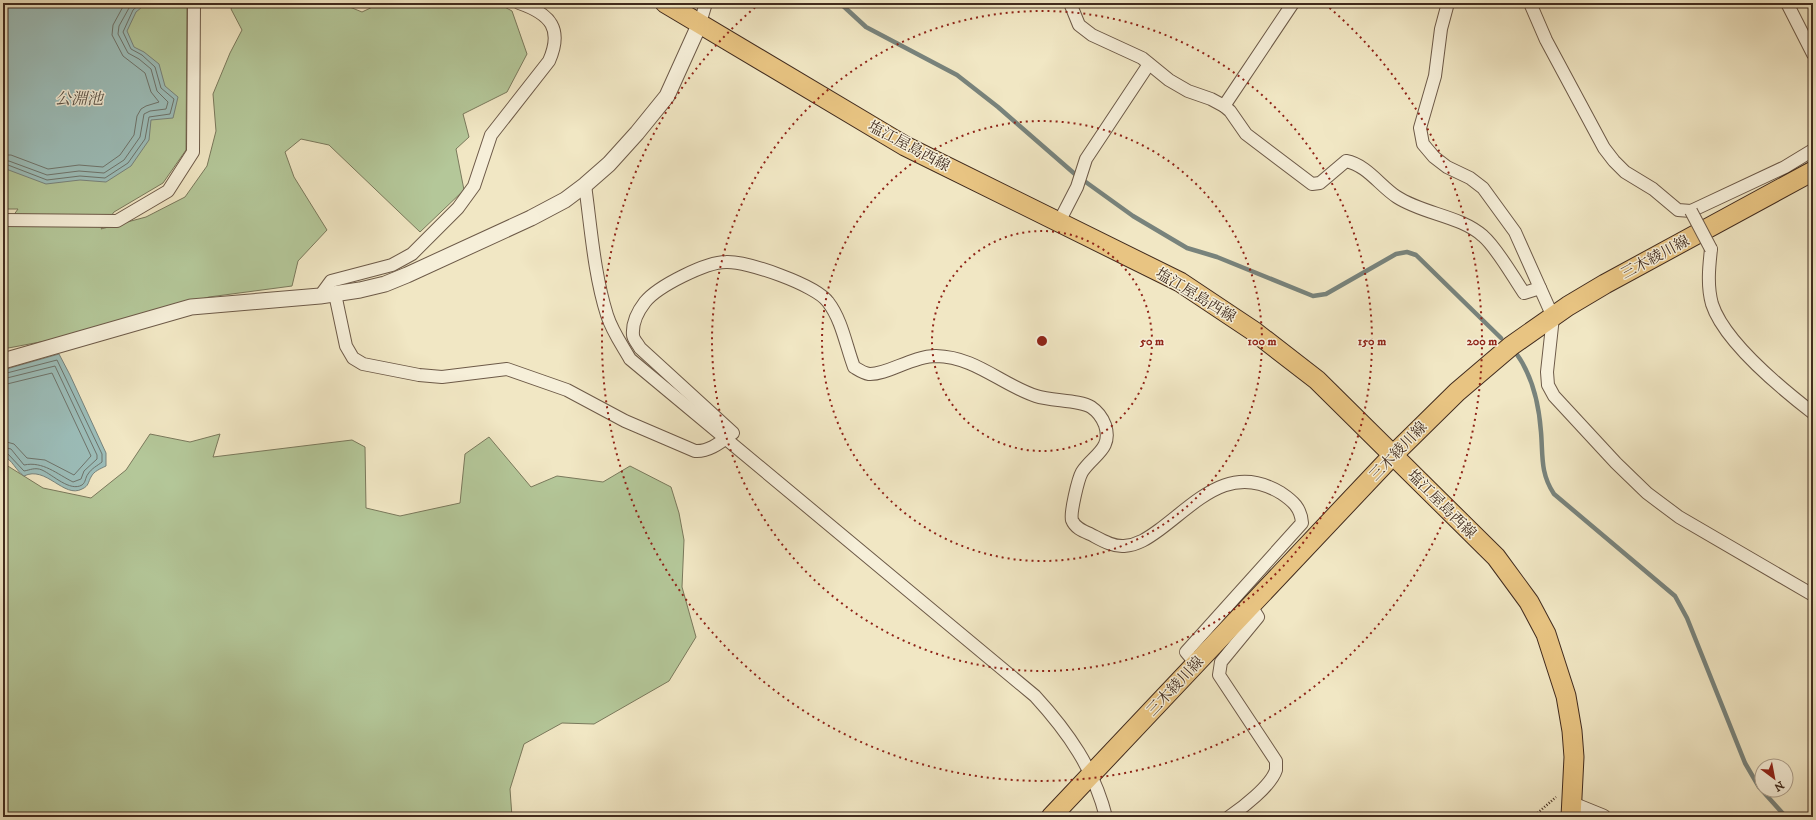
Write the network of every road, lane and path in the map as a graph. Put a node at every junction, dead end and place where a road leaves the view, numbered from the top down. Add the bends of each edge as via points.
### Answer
1 (194, 3) edge
2 (519, 3) edge
3 (665, 3) edge
4 (706, 3) edge
5 (1070, 3) edge
6 (1293, 3) edge
7 (1448, 3) edge
8 (1530, 3) edge
9 (1788, 3) edge
10 (700, 24) junction
11 (1813, 54) edge
12 (1149, 64) junction
13 (1224, 106) junction
14 (1813, 150) edge
15 (1813, 171) edge
16 (585, 185) junction
17 (1691, 211) junction
18 (3, 220) edge
19 (1059, 222) junction
20 (1540, 288) junction
21 (335, 294) junction
22 (320, 296) junction
23 (1553, 317) junction
24 (3, 361) edge
25 (1813, 412) edge
26 (726, 438) junction
27 (1393, 455) junction
28 (1813, 595) edge
29 (1251, 606) junction
30 (1196, 664) junction
31 (1090, 776) junction
32 (1571, 805) edge
33 (1051, 817) edge
34 (1106, 817) edge
35 (1229, 817) edge
36 (1533, 817) edge
37 (1603, 817) edge

1 - 18 street via 193,152 168,191 117,221
2 - 22 street via 536,9 550,22 556,36 554,49 549,61 491,135 474,186 458,208 412,254 392,265 331,282
3 - 10 main road, 塩江屋島西線
4 - 10 street
5 - 12 street via 1079,25 1092,35 1142,58
6 - 13 street
7 - 20 street via 1441,29 1435,76 1420,128 1423,144 1447,167 1470,178 1483,188 1515,232
8 - 17 street via 1546,40 1604,148 1625,172 1653,189 1678,210
9 - 11 street
10 - 16 street via 667,96 638,133
10 - 19 main road, 塩江屋島西線 via 905,146
12 - 13 street via 1188,91
12 - 19 street via 1086,159 1077,187
13 - 20 street via 1246,134 1312,184 1320,183 1346,161 1356,163 1397,197 1466,225 1484,236 1524,293
14 - 17 street via 1785,167
15 - 23 main road, 三木綾川線 via 1605,284
16 - 21 street via 565,200 531,218 407,275 366,289
16 - 26 street via 595,259 606,309 619,342 630,359
17 - 25 street, bridge via 1711,250 1708,274 1712,304 1723,324 1744,351
19 - 27 main road, 塩江屋島西線 via 1180,282 1255,332 1317,380
20 - 23 street
21 - 22 street
21 - 26 street via 346,346 353,358 363,364 442,377 507,369 567,390 625,421 695,451 703,451
22 - 24 street via 191,307
23 - 27 main road, 三木綾川線 via 1511,346 1457,392
23 - 28 street via 1548,385 1554,396 1616,463 1647,493 1679,517
26 - 30 street via 733,433 640,348 633,336 634,320 646,301 689,273 708,265 725,262 741,263 818,292 834,311 854,367 861,372 880,372 915,359 934,356 952,358 973,363 1033,395 1049,400 1087,405 1096,411 1104,423 1107,435 1104,447 1082,473 1072,510 1072,520 1078,529 1108,543 1122,546 1146,540 1190,504 1211,490 1232,482 1269,486 1298,506 1302,523 1186,652
26 - 31 street via 1035,696 1076,745
27 - 29 main road, 三木綾川線
27 - 32 main road, 塩江屋島西線 via 1496,557 1529,602 1546,634 1566,696 1572,731 1574,757
29 - 30 main road, 三木綾川線
29 - 35 street via 1258,617 1221,662 1219,675 1276,761 1276,770 1270,780 1241,809
30 - 31 main road, 三木綾川線
31 - 33 main road, 三木綾川線
31 - 34 street
32 - 36 path via 1557,796
32 - 37 street

